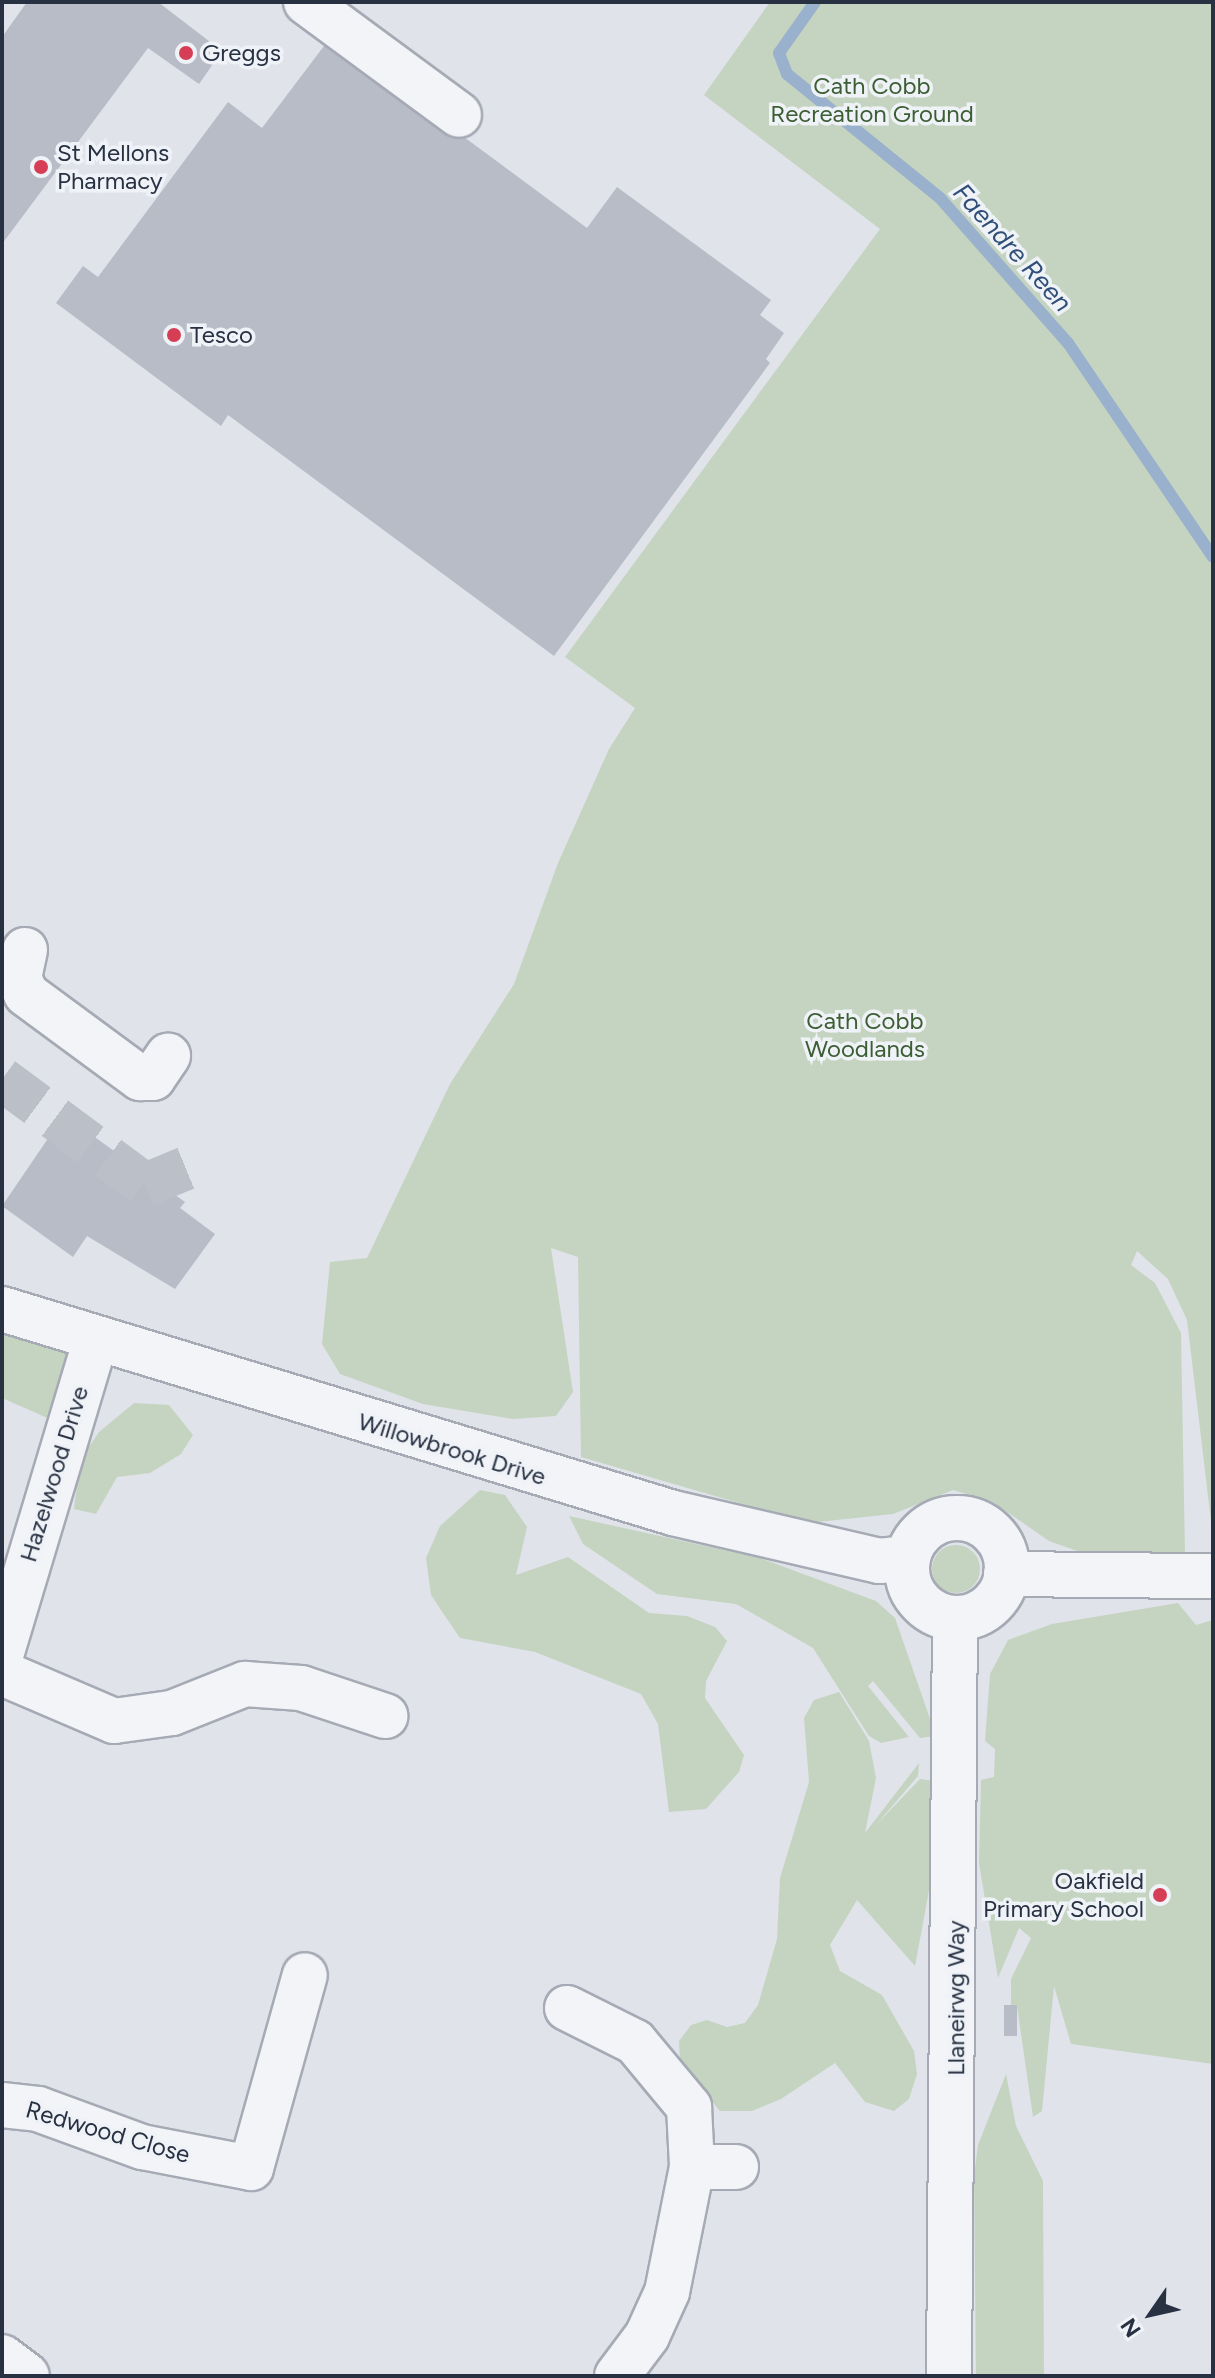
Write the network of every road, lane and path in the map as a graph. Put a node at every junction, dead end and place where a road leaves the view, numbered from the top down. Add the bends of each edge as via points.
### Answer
1 (306, 2) edge
2 (459, 115) dead end
3 (25, 950) dead end
4 (168, 1056) dead end
5 (2, 1309) edge
6 (95, 1342) junction
7 (908, 1558) junction
8 (1006, 1574) junction
9 (1213, 1576) edge
10 (955, 1619) junction
11 (2, 1652) edge
12 (2, 1673) edge
13 (385, 1716) dead end
14 (305, 1975) dead end
15 (567, 2008) dead end
16 (2, 2105) edge
17 (692, 2167) junction
18 (736, 2167) dead end
19 (2, 2357) edge
20 (25, 2376) edge
21 (617, 2376) edge
22 (949, 2376) edge

1 - 2 street
3 - 4 street via 19,978 26,994 127,1068 153,1078
5 - 6 street, Willowbrook Drive
6 - 7 street, Willowbrook Drive via 673,1513 879,1561
6 - 11 street, Hazelwood Drive
7 - 8 street via 931,1525 966,1518 999,1540
7 - 10 street via 919,1601
8 - 9 street
8 - 10 street via 989,1608
10 - 22 street, Llaneirwg Way
12 - 13 street via 114,1721 139,1721 245,1684 267,1684
14 - 16 street, Redwood Close via 251,2168 142,2147 38,2109
15 - 17 street via 635,2042 689,2107
17 - 18 street
17 - 21 street via 667,2292 647,2336
19 - 20 street

